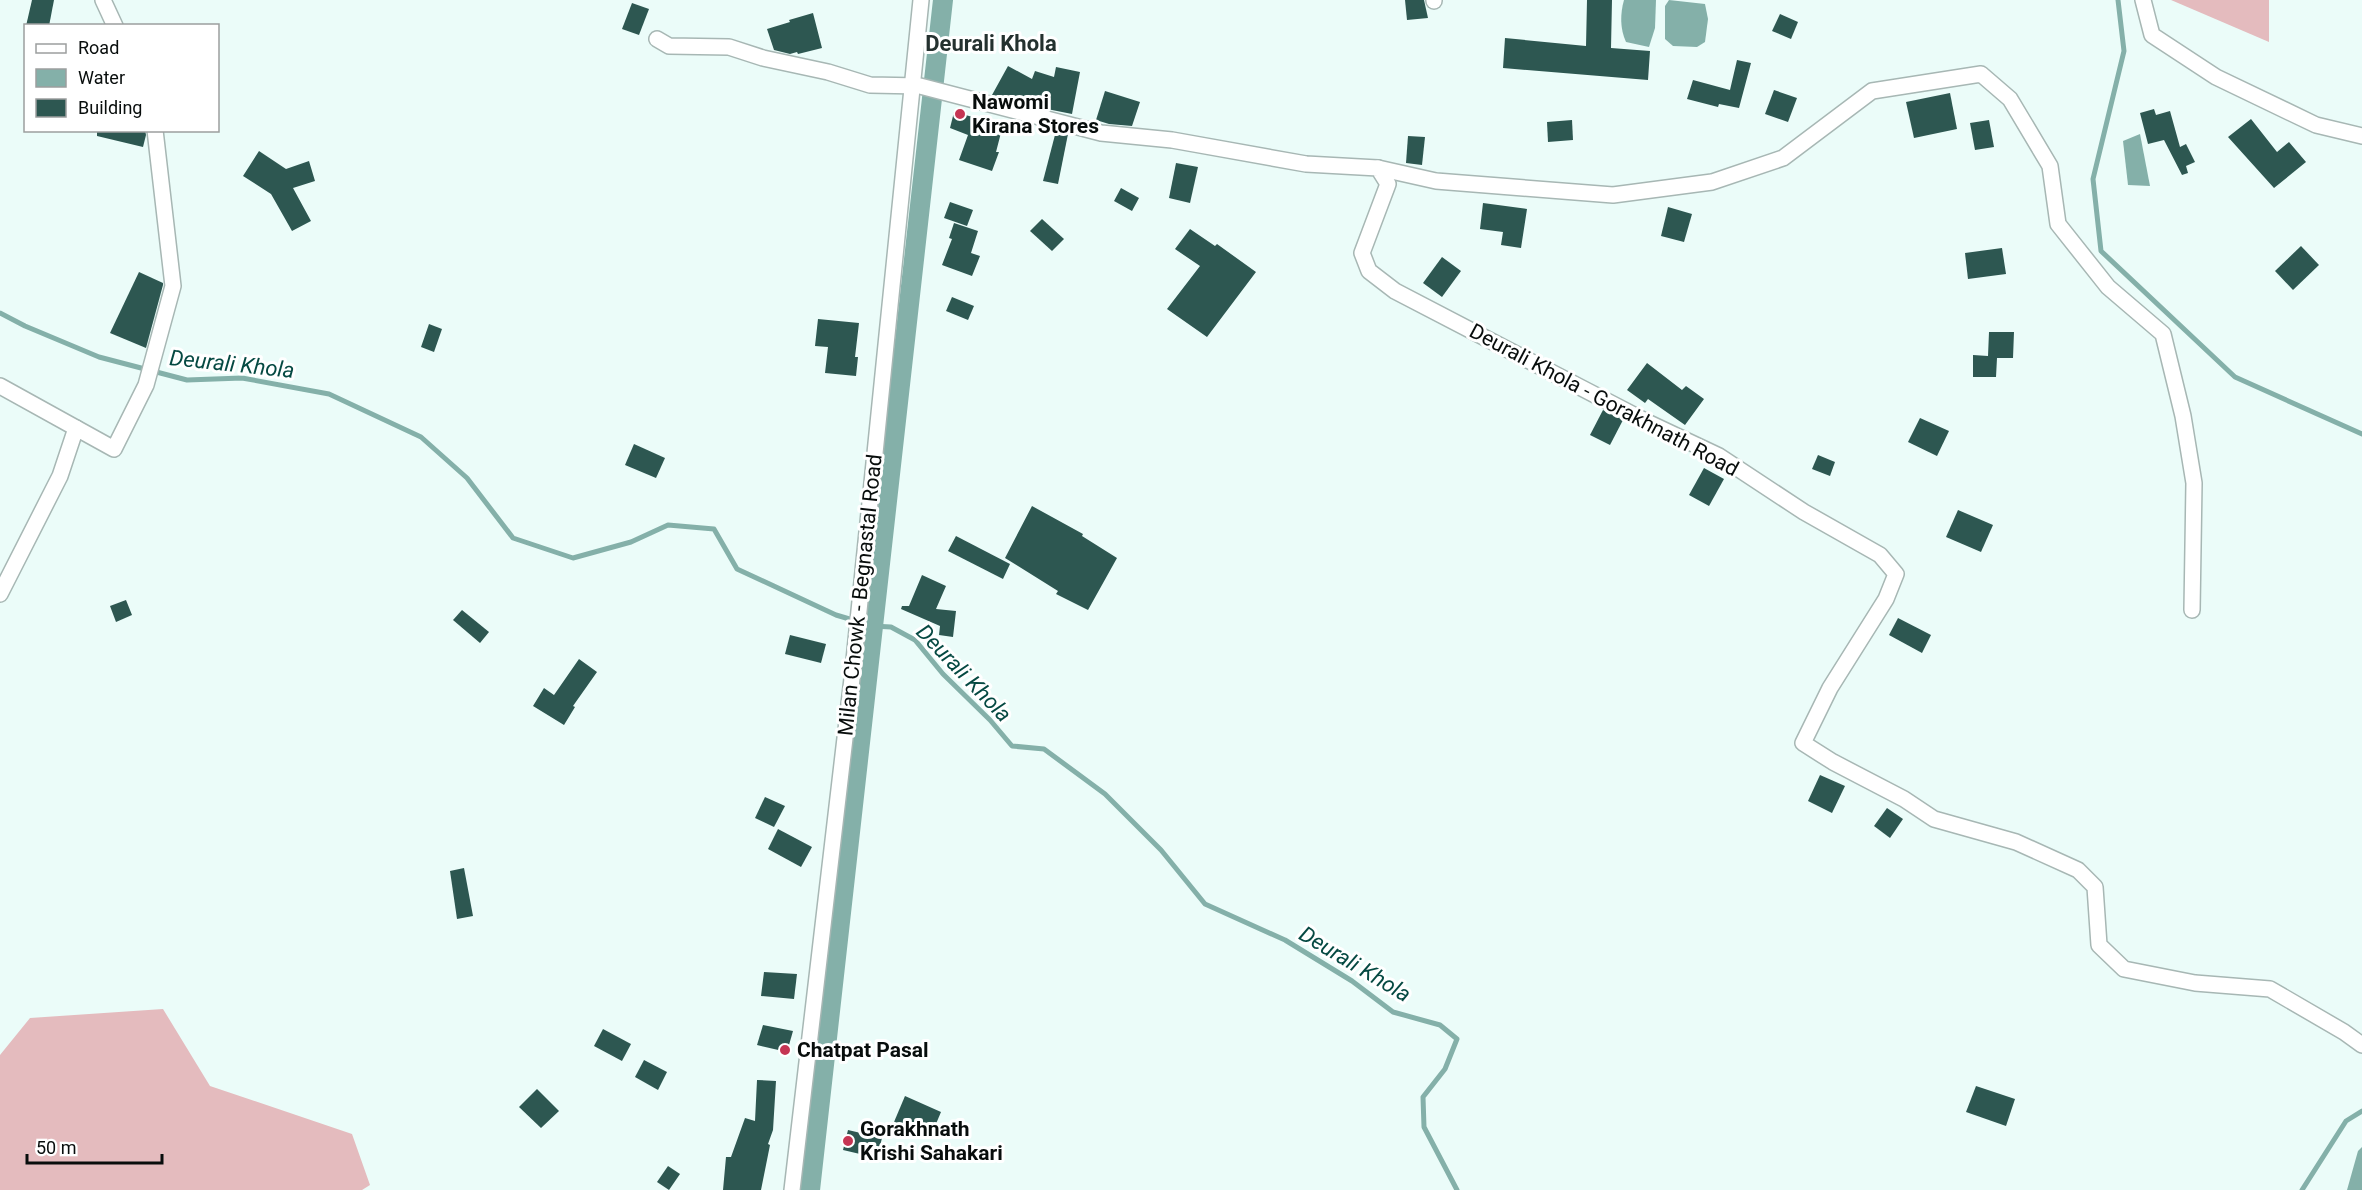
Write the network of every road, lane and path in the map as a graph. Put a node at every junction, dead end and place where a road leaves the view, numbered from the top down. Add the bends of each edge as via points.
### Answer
1 (103, 0) edge
2 (921, 0) edge
3 (2143, 0) edge
4 (115, 24) edge
5 (657, 39) dead end
6 (916, 85) junction
7 (155, 132) edge
8 (2362, 135) edge
9 (1378, 168) junction
10 (0, 386) edge
11 (76, 428) junction
12 (0, 594) edge
13 (2192, 610) dead end
14 (2362, 1045) edge
15 (792, 1190) edge

1 - 4 street
2 - 6 street, Milan Chowk - Begnastal Road
3 - 8 street via 2152,35 2216,77 2316,125
5 - 6 street via 669,46 729,47 870,85
6 - 9 street via 1101,133 1172,140 1306,164
6 - 15 street, Milan Chowk - Begnastal Road
7 - 11 street via 173,286 146,385 114,449
9 - 13 street via 1436,181 1613,195 1712,182 1784,158 1872,91 1981,74 2010,99 2050,166 2058,224 2108,287 2163,334 2194,483
9 - 14 street, Deurali Khola - Gorakhnath Road via 1388,184 1362,253 1369,271 1395,291 1719,456 1804,512 1880,555 1896,574 1886,599 1830,688 1803,743 1934,819 2016,842 2078,870 2095,887 2099,945 2124,969 2195,982 2270,989
10 - 11 street
11 - 12 street via 60,476

